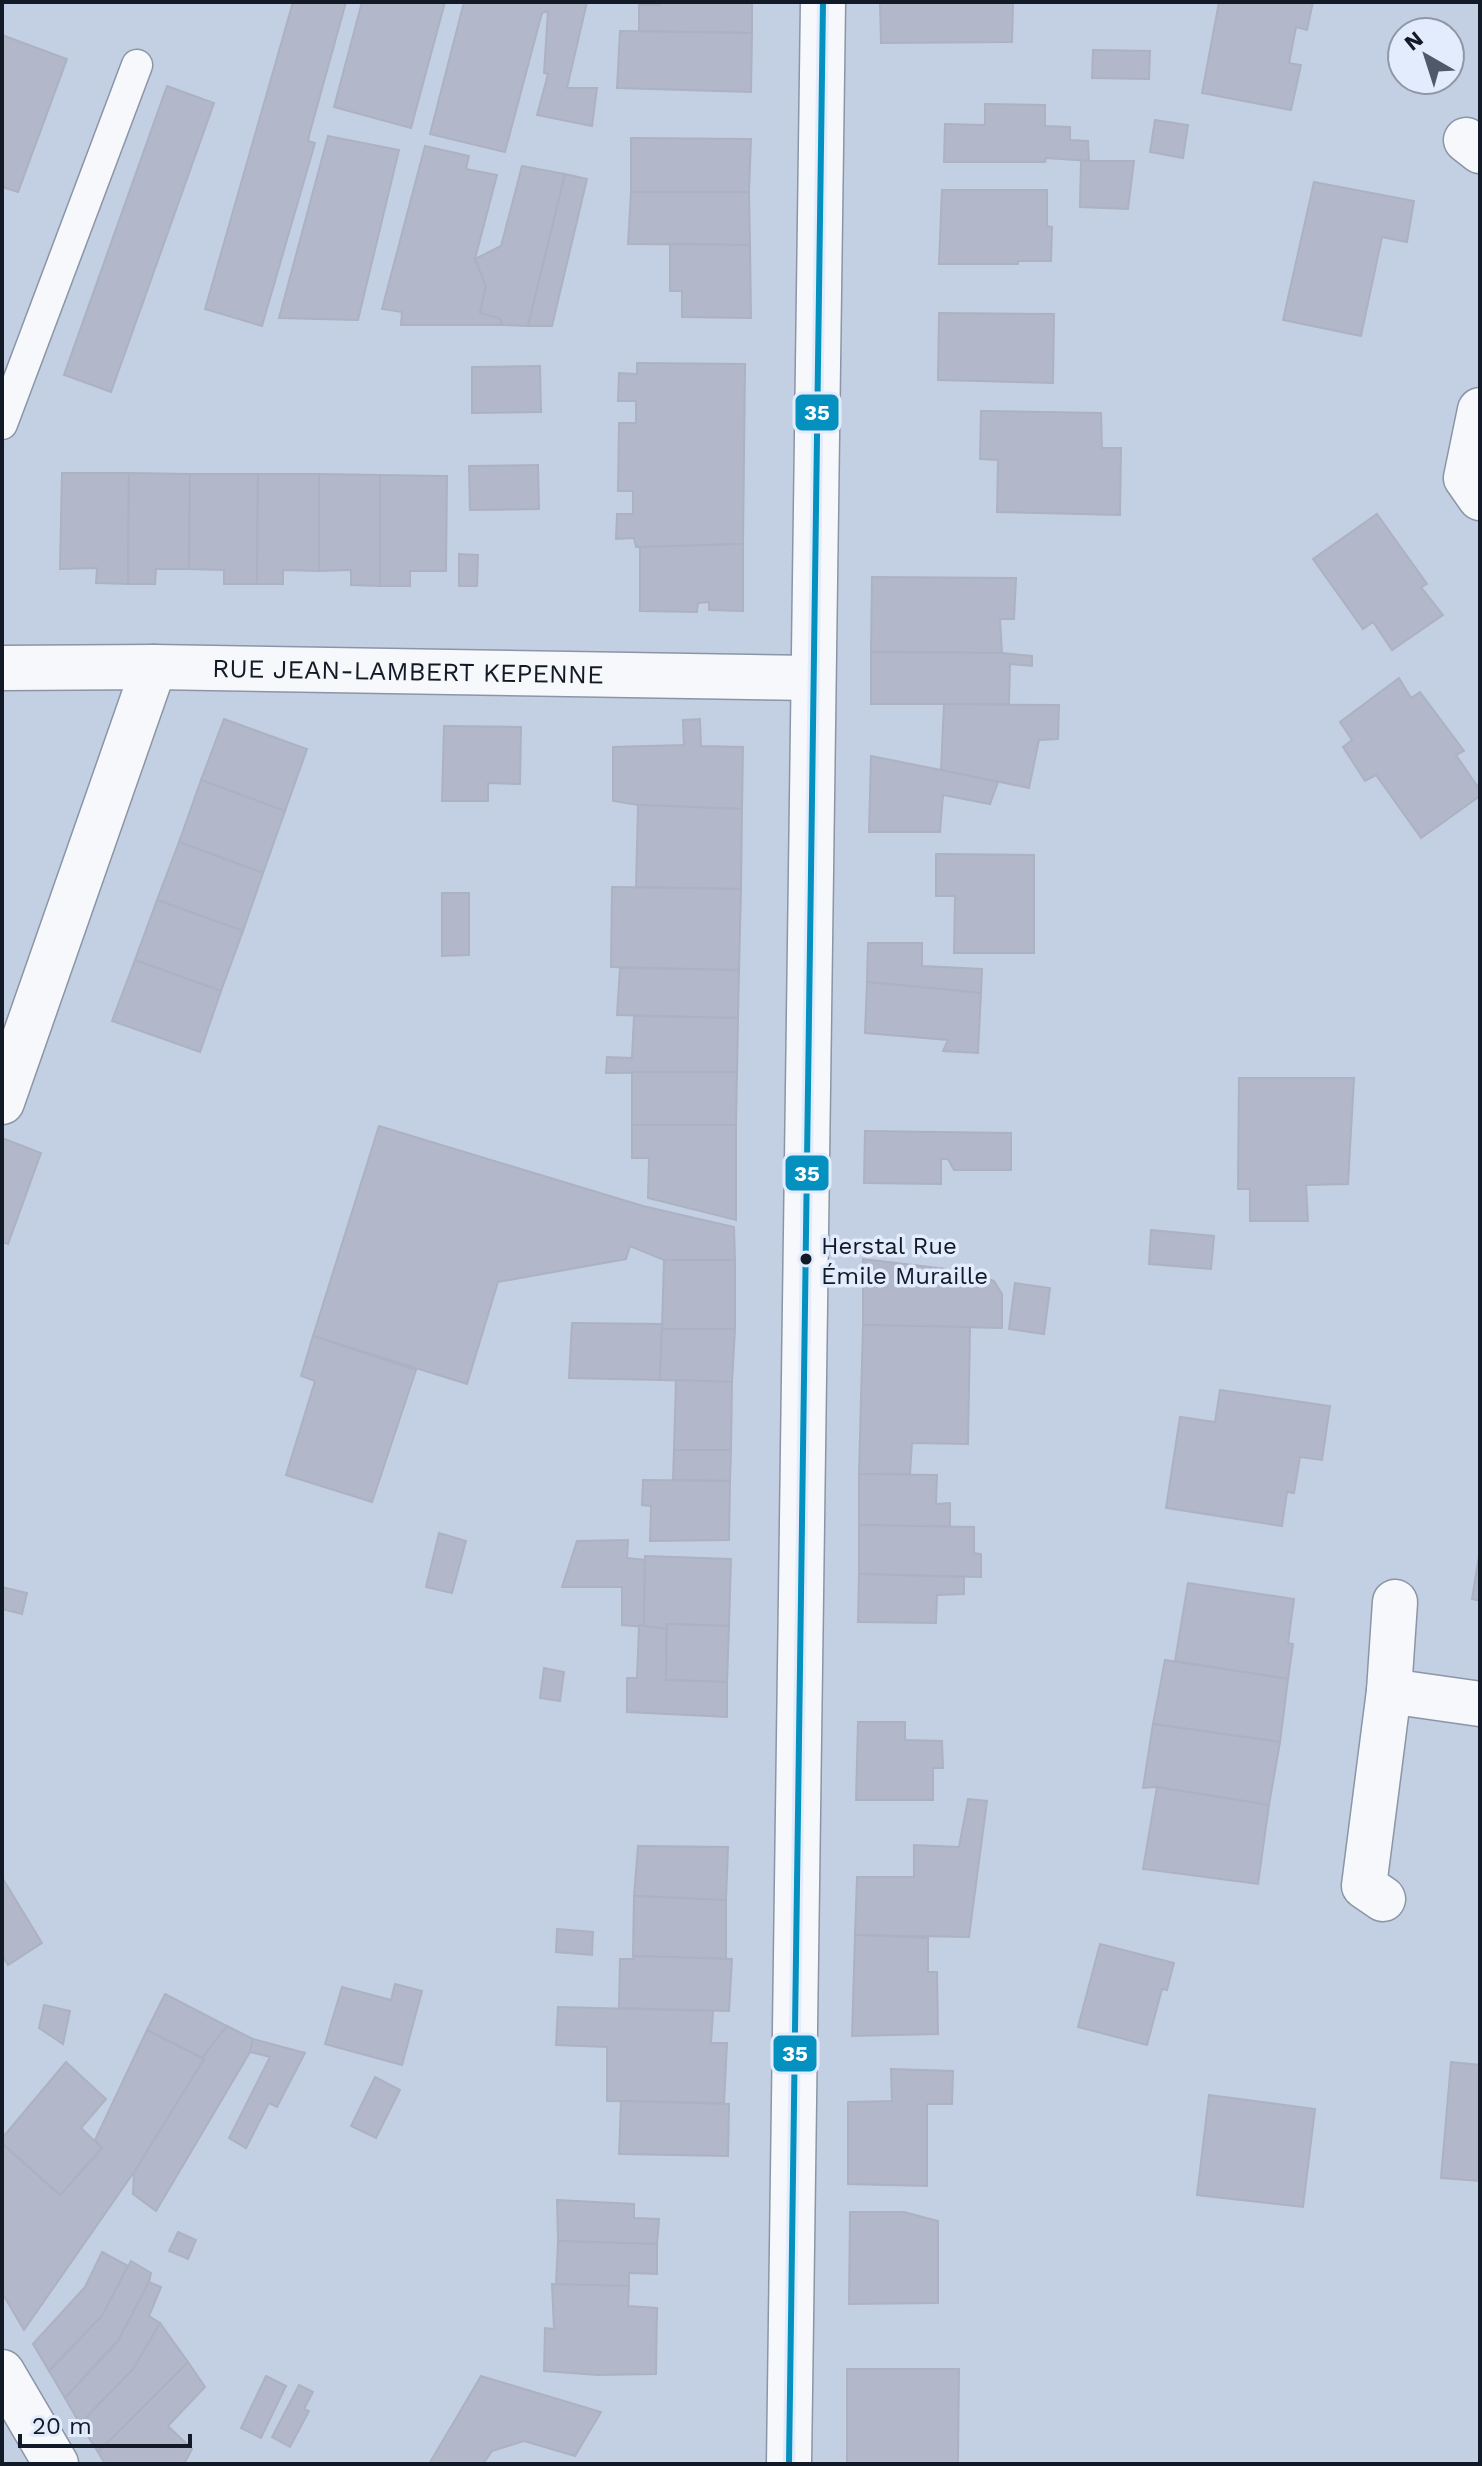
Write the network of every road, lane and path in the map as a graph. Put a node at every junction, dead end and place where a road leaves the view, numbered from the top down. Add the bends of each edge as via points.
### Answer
1 (823, 2) edge
2 (137, 65) dead end
3 (1480, 410) edge
4 (2, 424) edge
5 (1480, 498) edge
6 (154, 667) junction
7 (2, 668) edge
8 (813, 678) junction
9 (2, 1102) edge
10 (1395, 1602) dead end
11 (1389, 1691) junction
12 (1480, 1704) edge
13 (1383, 1899) dead end
14 (2, 2372) edge
15 (56, 2464) edge
16 (789, 2464) edge

1 - 8 street
2 - 4 lane
3 - 5 street via 1466,478
6 - 7 street, RUE JEAN-LAMBERT KEPENNE
6 - 8 street, RUE JEAN-LAMBERT KEPENNE
6 - 9 street
8 - 16 street
10 - 11 street
11 - 12 street
11 - 13 street via 1364,1886
14 - 15 street

